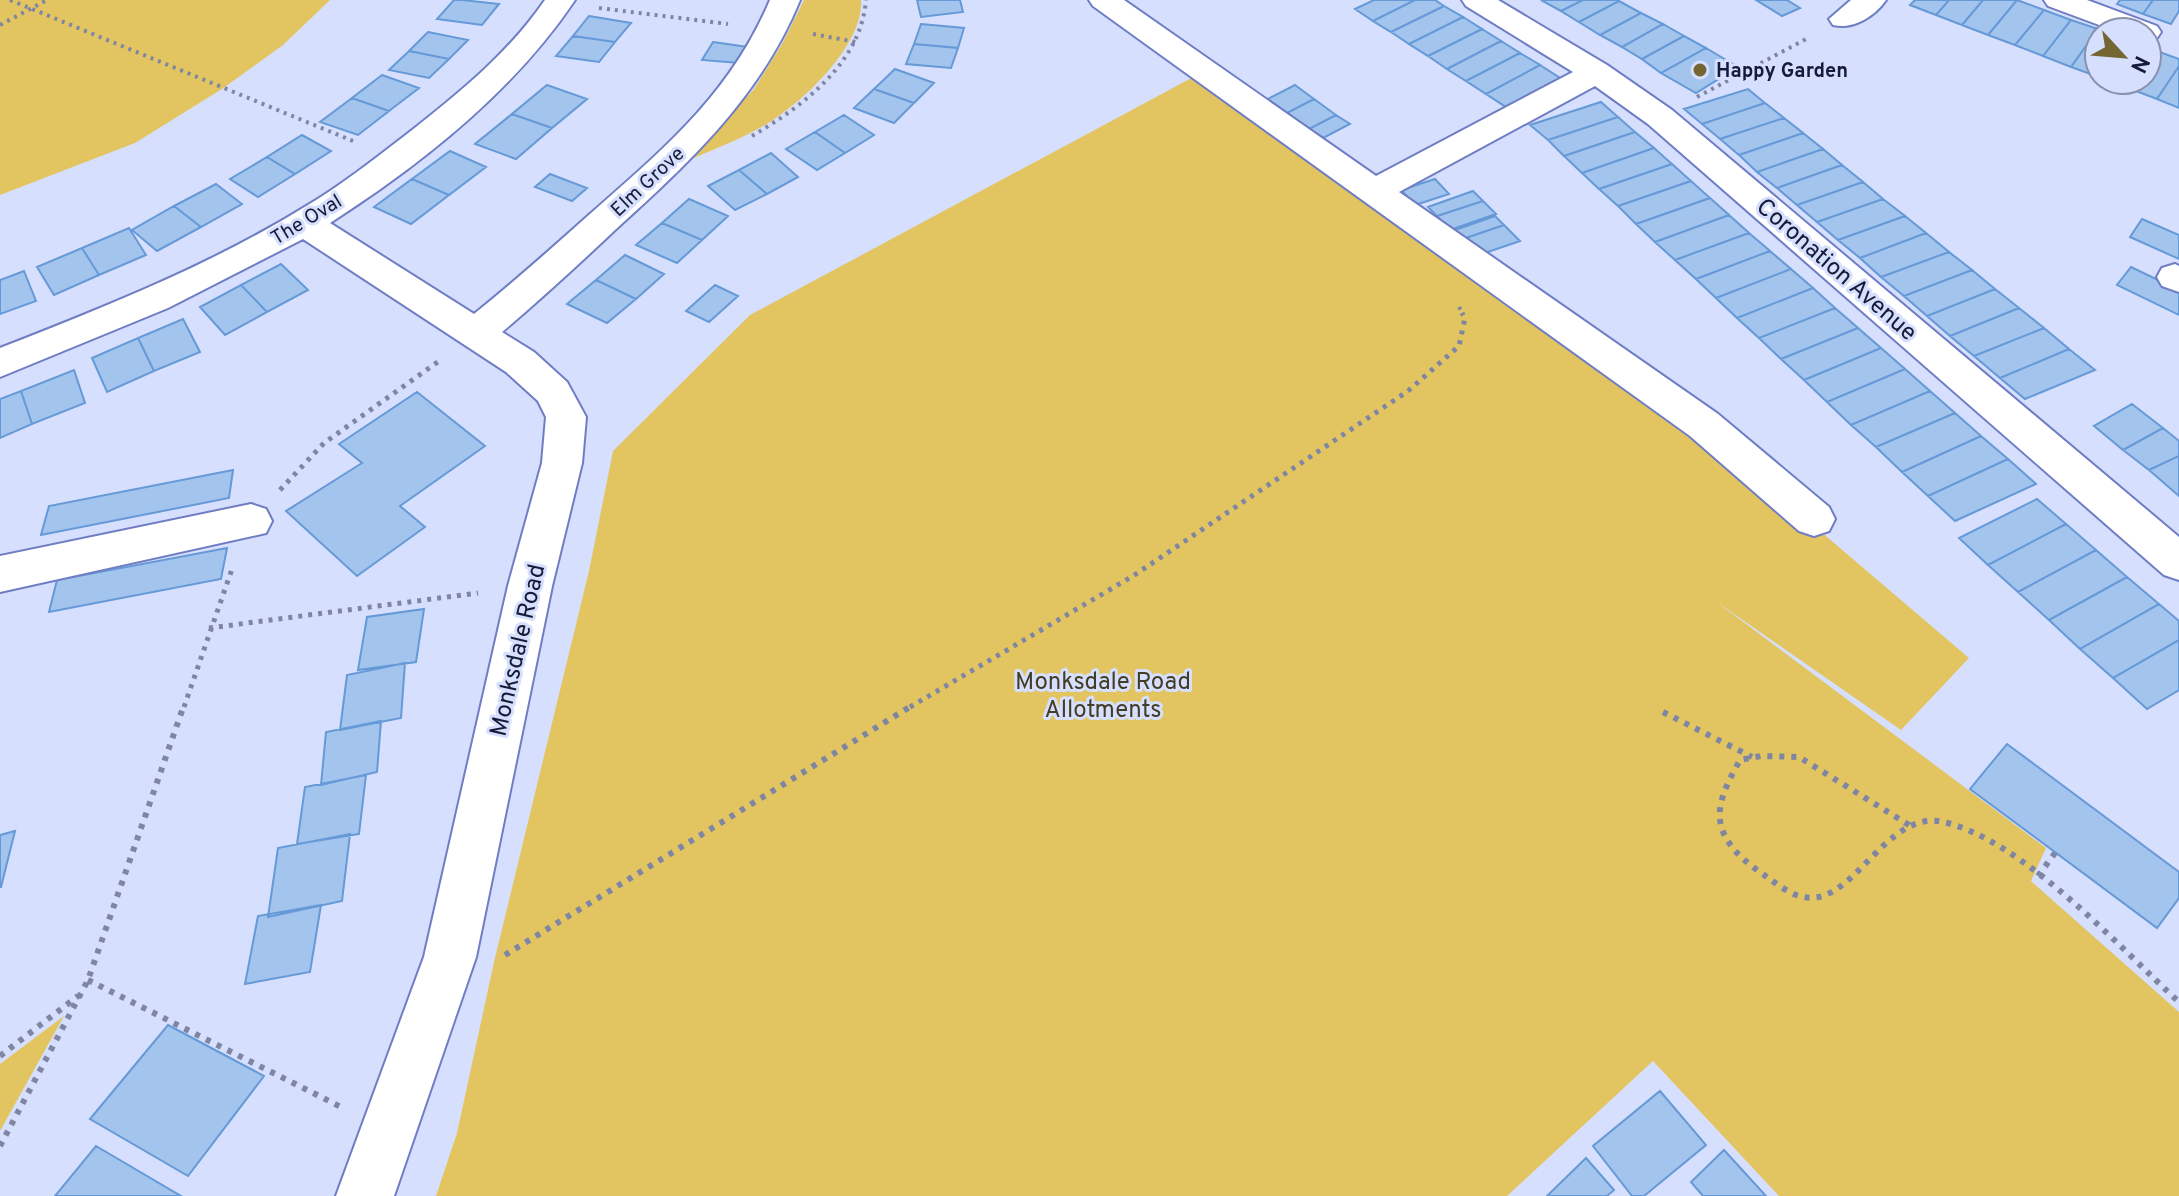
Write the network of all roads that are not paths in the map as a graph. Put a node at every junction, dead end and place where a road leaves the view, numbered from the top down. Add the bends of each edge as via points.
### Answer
1 (1104, 0) edge
2 (1477, 0) edge
3 (1871, 0) edge
4 (2059, 0) edge
5 (559, 2) edge
6 (781, 14) edge
7 (2102, 16) edge
8 (1844, 19) road end
9 (1596, 72) junction
10 (1375, 191) junction
11 (304, 223) junction
12 (474, 335) junction
13 (0, 363) edge
14 (1814, 519) dead end
15 (251, 521) road end
16 (2179, 562) edge
17 (0, 574) edge
18 (365, 1196) edge

1 - 10 street
2 - 9 street, Coronation Avenue
3 - 8 street
4 - 7 street
5 - 11 street, The Oval via 524,49 477,96
6 - 12 street, Elm Grove via 750,71 708,123
9 - 10 street
9 - 16 street, Coronation Avenue via 1660,117
10 - 14 street via 1704,425
11 - 12 street, Monksdale Road
11 - 13 street, The Oval via 105,322
12 - 18 street, Monksdale Road via 520,362 553,392 566,417 562,463 530,586 450,957
15 - 17 street

